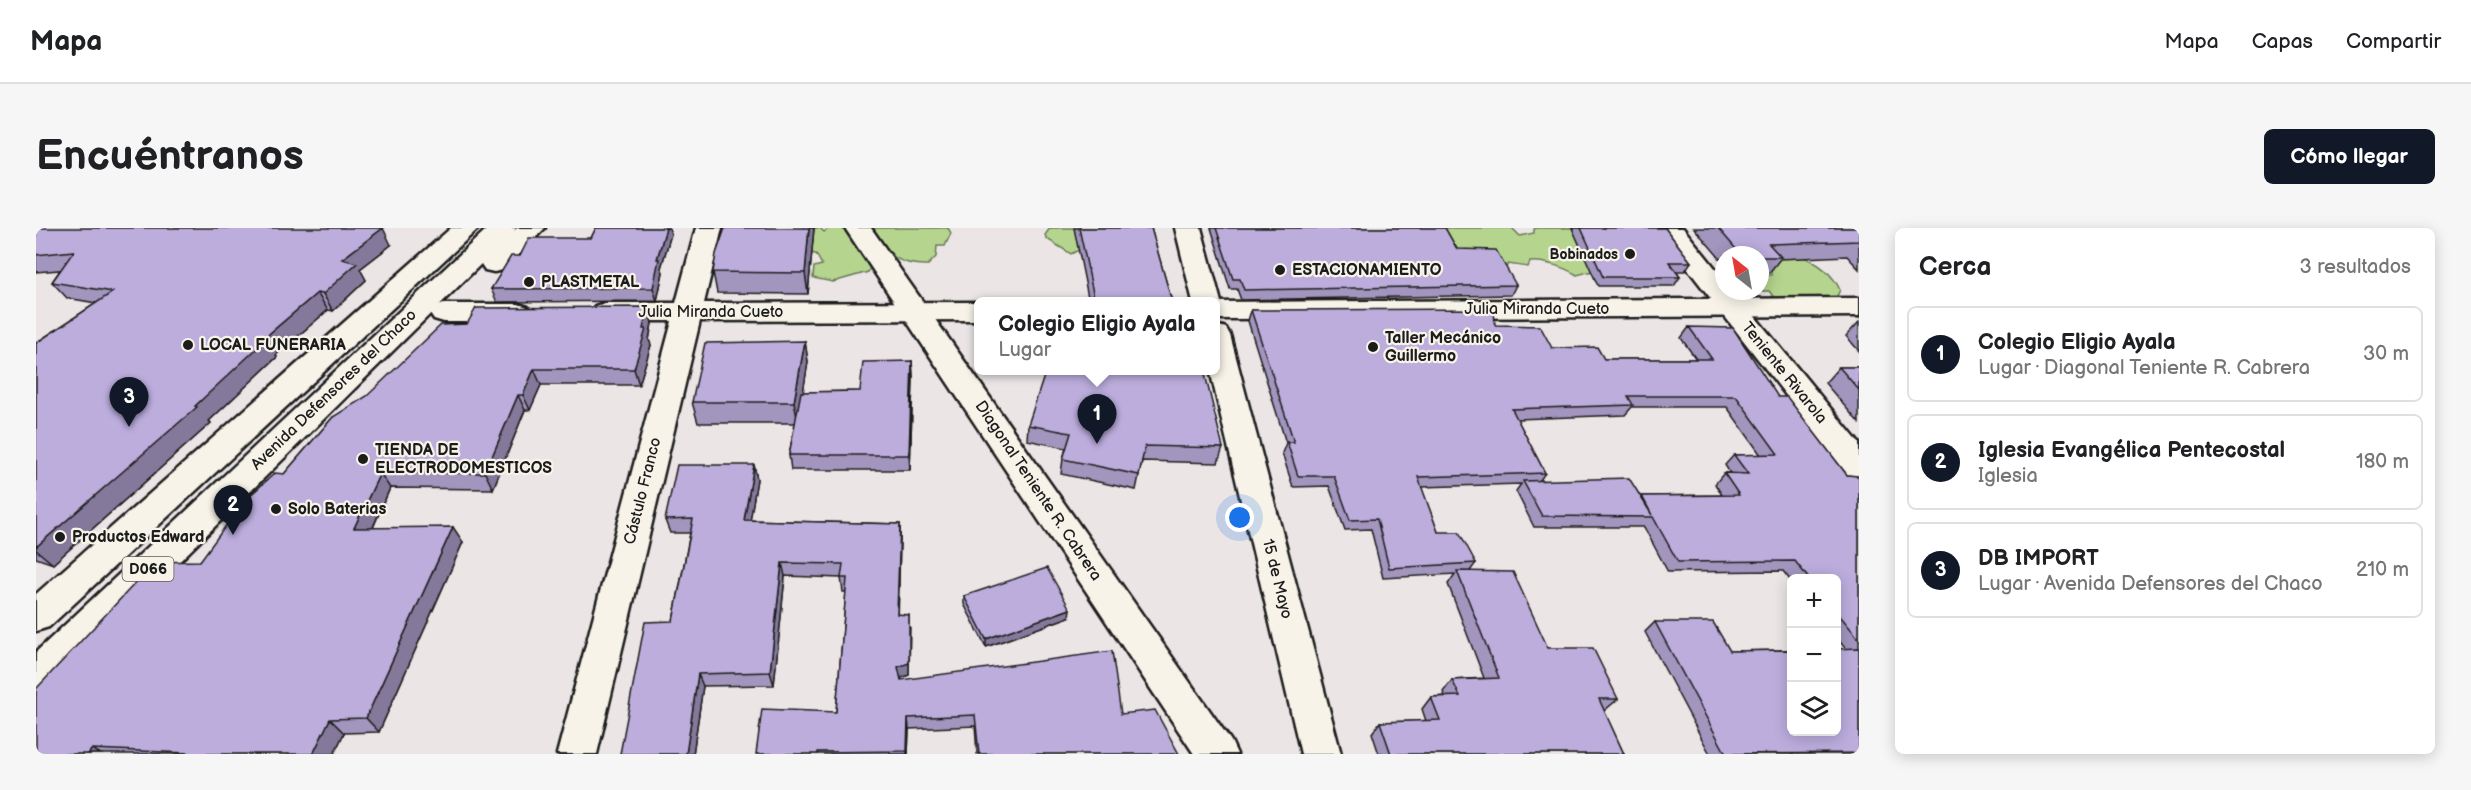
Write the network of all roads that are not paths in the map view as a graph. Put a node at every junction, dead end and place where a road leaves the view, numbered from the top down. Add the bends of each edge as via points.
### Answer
1 (436, 228) edge
2 (466, 228) edge
3 (503, 228) edge
4 (532, 228) edge
5 (709, 228) edge
6 (858, 228) edge
7 (1188, 228) edge
8 (1669, 228) edge
9 (1206, 297) edge
10 (1859, 307) edge
11 (1732, 308) junction
12 (1220, 310) edge
13 (917, 311) junction
14 (974, 311) edge
15 (688, 312) junction
16 (444, 313) junction
17 (549, 313) edge
18 (584, 313) edge
19 (1220, 355) edge
20 (248, 423) junction
21 (260, 460) junction
22 (1859, 466) edge
23 (37, 614) edge
24 (36, 677) edge
25 (578, 754) edge
26 (1217, 754) edge
27 (1321, 754) edge

1 - 20 main road via 351,302 308,347
2 - 20 main road, Avenida Defensores del Chaco / D066
3 - 21 main road, Avenida Defensores del Chaco / D066
4 - 16 main road
5 - 15 main road, Cástulo Franco
6 - 13 main road, Diagonal Teniente R. Cabrera
7 - 9 main road
8 - 11 main road, Teniente Rivarola
10 - 11 main road, Julia Miranda Cueto
11 - 12 main road, Julia Miranda Cueto
11 - 22 main road, Teniente Rivarola
13 - 14 main road, Julia Miranda Cueto
13 - 15 main road, Julia Miranda Cueto
13 - 26 main road, Diagonal Teniente R. Cabrera
15 - 18 main road, Julia Miranda Cueto
15 - 25 main road, Cástulo Franco
16 - 17 main road
16 - 21 main road via 336,404
19 - 27 main road, 15 de Mayo
20 - 23 main road, Avenida Defensores del Chaco / D066
21 - 24 main road, Avenida Defensores del Chaco / D066

